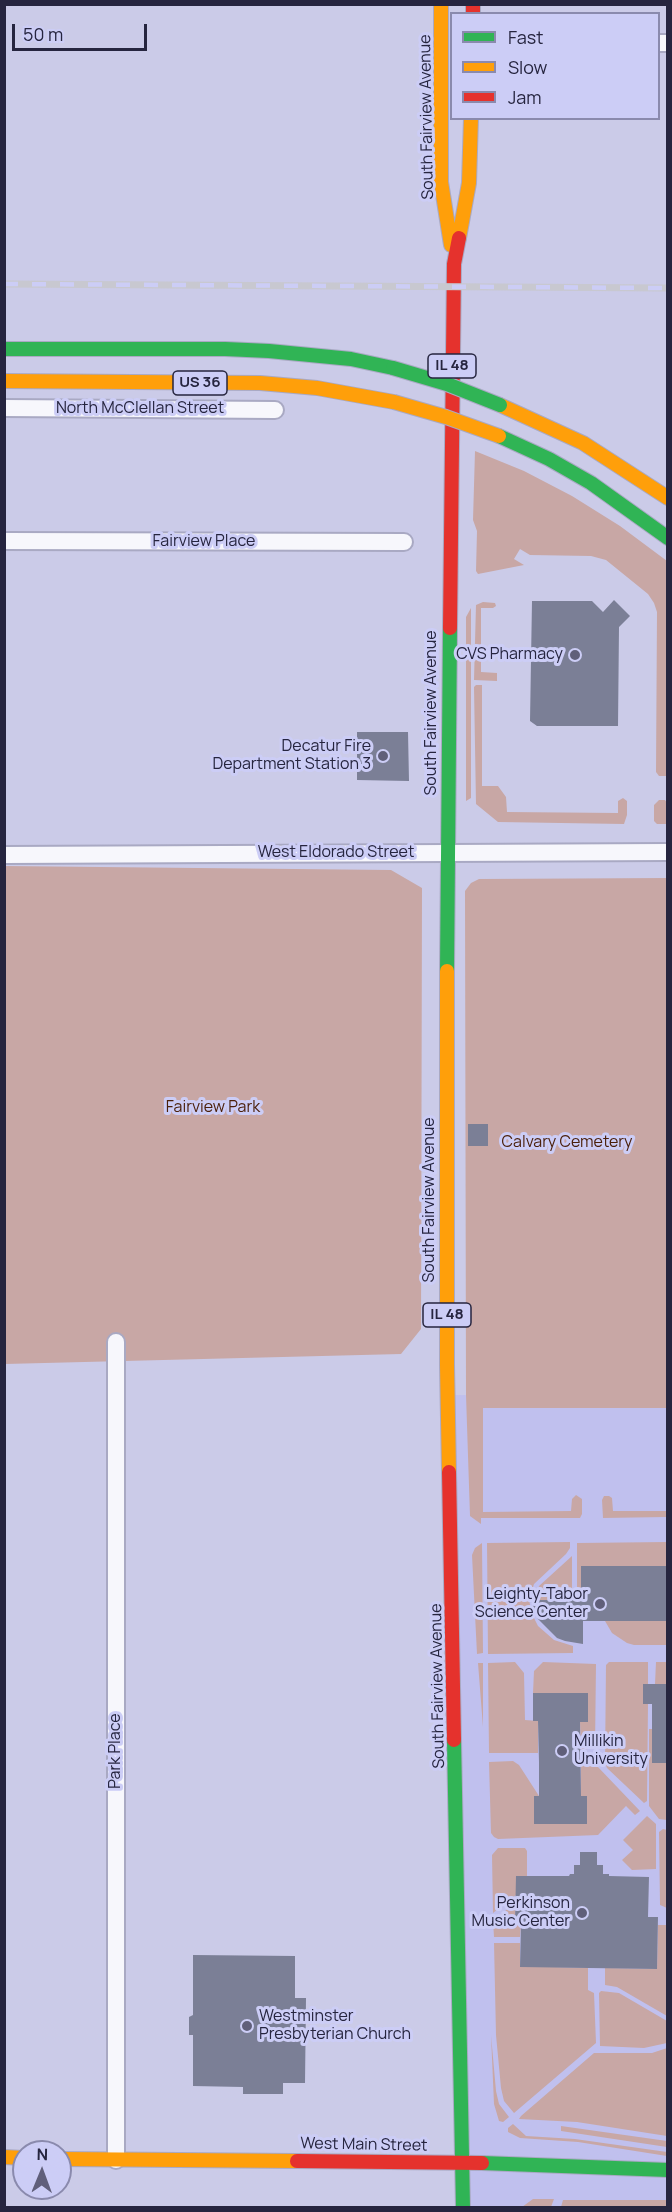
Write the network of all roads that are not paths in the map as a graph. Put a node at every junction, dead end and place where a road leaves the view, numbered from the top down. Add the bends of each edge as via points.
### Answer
1 (441, 4) edge
2 (471, 120) edge
3 (454, 264) junction
4 (4, 349) edge
5 (4, 381) edge
6 (4, 408) edge
7 (275, 410) dead end
8 (668, 498) edge
9 (668, 538) edge
10 (4, 541) edge
11 (404, 542) dead end
12 (668, 852) edge
13 (447, 853) junction
14 (4, 855) edge
15 (116, 1342) dead end
16 (72, 2159) edge
17 (116, 2160) junction
18 (463, 2162) junction
19 (668, 2170) edge
20 (463, 2208) edge

1 - 3 main road, South Fairview Avenue / IL 48 via 441,182
2 - 3 main road, South Fairview Avenue / IL 48 via 469,183
3 - 13 main road, South Fairview Avenue / IL 48
4 - 8 main road, US 36, bridge via 269,351 341,357 393,368 447,384 583,443
5 - 9 main road, US 36, bridge via 260,383 317,388 394,402 499,436 549,459 591,483
6 - 7 street, North McClellan Street
10 - 11 street, Fairview Place
12 - 13 street, West Eldorado Street
13 - 14 street, West Eldorado Street
13 - 18 main road, South Fairview Avenue / IL 48 via 447,1365
15 - 17 street, Park Place
16 - 17 main road, West Main Street
17 - 18 main road, West Main Street
18 - 19 main road, West Main Street
18 - 20 main road, South Fairview Avenue / IL 48

